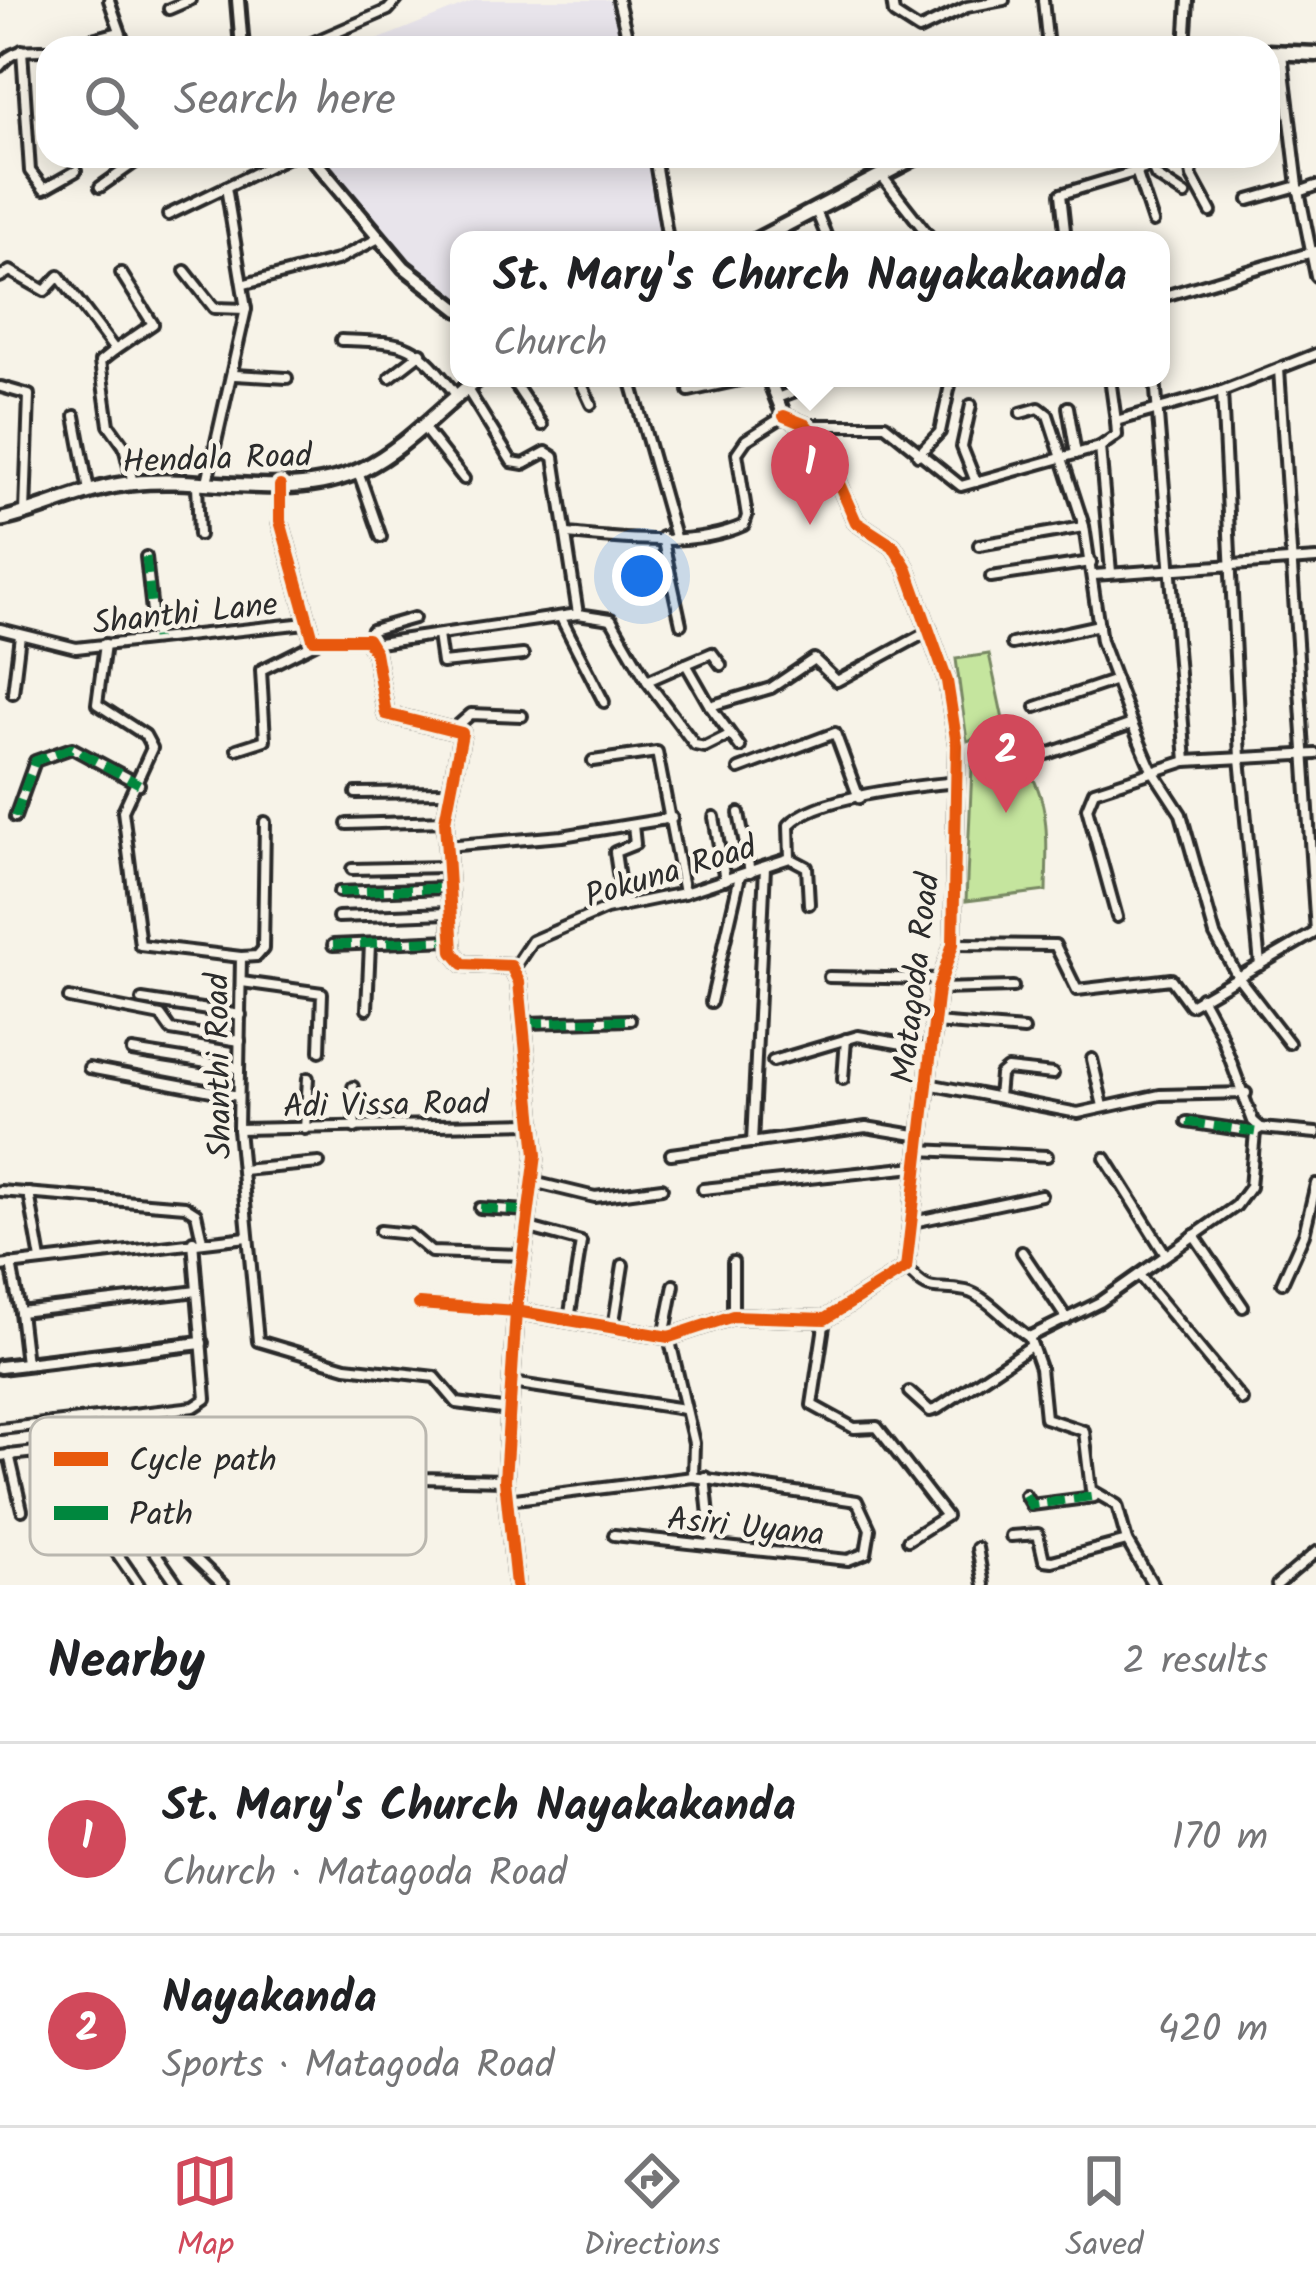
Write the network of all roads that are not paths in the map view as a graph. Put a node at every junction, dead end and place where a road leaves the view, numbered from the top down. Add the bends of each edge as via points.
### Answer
1 (109, 0) edge
2 (190, 0) edge
3 (238, 0) edge
4 (397, 0) edge
5 (618, 0) edge
6 (892, 0) edge
7 (1004, 0) edge
8 (1042, 0) edge
9 (1188, 0) edge
10 (966, 4) edge
11 (169, 9) dead end
12 (119, 32) junction
13 (104, 36) edge
14 (120, 36) edge
15 (241, 36) edge
16 (328, 36) edge
17 (627, 36) edge
18 (1046, 36) edge
19 (1186, 36) edge
20 (22, 50) junction
21 (36, 50) edge
22 (1280, 52) edge
23 (1316, 54) edge
24 (0, 66) edge
25 (1280, 82) edge
26 (126, 168) edge
27 (265, 168) edge
28 (321, 168) edge
29 (656, 168) edge
30 (893, 168) edge
31 (1139, 168) edge
32 (1153, 168) edge
33 (1191, 168) edge
34 (76, 171) dead end
35 (1136, 171) junction
36 (880, 174) junction
37 (1316, 186) edge
38 (100, 187) dead end
39 (226, 187) junction
40 (1298, 189) junction
41 (1184, 195) dead end
42 (1250, 200) dead end
43 (814, 206) junction
44 (1211, 212) dead end
45 (168, 215) dead end
46 (1153, 222) dead end
47 (666, 231) edge
48 (772, 231) edge
49 (824, 231) edge
50 (925, 231) edge
51 (1065, 231) edge
52 (380, 237) junction
53 (1313, 252) edge
54 (185, 271) dead end
55 (121, 273) dead end
56 (0, 277) edge
57 (1316, 277) edge
58 (245, 284) junction
59 (1170, 294) edge
60 (450, 303) edge
61 (246, 309) junction
62 (341, 340) dead end
63 (115, 350) junction
64 (421, 353) junction
65 (1316, 354) edge
66 (1279, 370) junction
67 (235, 375) junction
68 (390, 377) dead end
69 (286, 378) dead end
70 (450, 381) edge
71 (1, 387) edge
72 (457, 387) edge
73 (468, 387) edge
74 (517, 387) edge
75 (583, 387) edge
76 (633, 387) edge
77 (710, 387) edge
78 (773, 387) edge
79 (806, 387) edge
80 (950, 387) edge
81 (1111, 387) edge
82 (1156, 387) edge
83 (1222, 391) junction
84 (462, 392) junction
85 (689, 392) dead end
86 (777, 398) junction
87 (591, 404) dead end
88 (971, 406) dead end
89 (1068, 406) dead end
90 (1159, 408) junction
91 (1022, 413) dead end
92 (75, 416) dead end
93 (784, 416) junction
94 (1116, 421) junction
95 (422, 425) junction
96 (542, 425) dead end
97 (806, 425) junction
98 (1100, 447) junction
99 (1076, 454) junction
100 (918, 455) junction
101 (1063, 457) junction
102 (358, 471) junction
103 (464, 479) dead end
104 (202, 482) junction
105 (976, 482) junction
106 (133, 483) junction
107 (280, 486) junction
108 (89, 492) junction
109 (25, 514) junction
110 (0, 520) edge
111 (1084, 526) junction
112 (568, 533) junction
113 (199, 535) dead end
114 (381, 537) dead end
115 (662, 537) junction
116 (675, 537) junction
117 (979, 545) dead end
118 (146, 557) dead end
119 (1316, 559) edge
120 (1290, 561) junction
121 (1091, 562) junction
122 (1229, 565) junction
123 (1172, 567) junction
124 (1111, 572) junction
125 (1094, 574) junction
126 (992, 577) dead end
127 (578, 614) junction
128 (414, 618) dead end
129 (561, 618) junction
130 (306, 622) junction
131 (681, 624) dead end
132 (1099, 625) junction
133 (0, 629) edge
134 (932, 629) junction
135 (20, 635) junction
136 (438, 635) junction
137 (155, 639) junction
138 (369, 641) junction
139 (317, 642) junction
140 (105, 644) junction
141 (1012, 644) dead end
142 (523, 656) dead end
143 (686, 664) junction
144 (721, 665) dead end
145 (646, 680) junction
146 (1116, 680) junction
147 (13, 693) dead end
148 (604, 702) dead end
149 (710, 706) junction
150 (1036, 707) dead end
151 (522, 716) dead end
152 (1132, 724) junction
153 (455, 728) junction
154 (729, 735) junction
155 (740, 746) dead end
156 (237, 749) dead end
157 (1048, 754) dead end
158 (1300, 754) junction
159 (1316, 754) edge
160 (1240, 758) junction
161 (592, 760) dead end
162 (1186, 761) junction
163 (1151, 768) junction
164 (740, 769) dead end
165 (958, 782) junction
166 (139, 784) junction
167 (448, 792) junction
168 (356, 793) dead end
169 (860, 798) junction
170 (739, 813) dead end
171 (15, 817) dead end
172 (714, 817) dead end
173 (672, 818) junction
174 (445, 821) junction
175 (265, 822) dead end
176 (347, 824) dead end
177 (633, 825) junction
178 (446, 846) junction
179 (790, 858) junction
180 (446, 867) junction
181 (765, 867) junction
182 (352, 869) dead end
183 (745, 874) junction
184 (725, 881) junction
185 (446, 888) junction
186 (339, 892) dead end
187 (684, 893) junction
188 (809, 904) dead end
189 (623, 906) junction
190 (448, 914) junction
191 (338, 917) dead end
192 (1117, 917) dead end
193 (1316, 932) edge
194 (450, 940) junction
195 (370, 944) junction
196 (953, 944) junction
197 (333, 945) dead end
198 (241, 957) junction
199 (1260, 965) junction
200 (514, 968) junction
201 (829, 977) dead end
202 (1238, 977) junction
203 (242, 982) junction
204 (939, 984) junction
205 (1013, 987) dead end
206 (69, 998) dead end
207 (1201, 998) junction
208 (142, 1000) dead end
209 (710, 1002) dead end
210 (367, 1009) dead end
211 (241, 1016) junction
212 (630, 1020) dead end
213 (526, 1023) junction
214 (935, 1023) junction
215 (1024, 1030) dead end
216 (845, 1039) junction
217 (240, 1041) junction
218 (1288, 1043) dead end
219 (933, 1049) junction
220 (132, 1051) dead end
221 (320, 1052) dead end
222 (1092, 1059) dead end
223 (773, 1061) dead end
224 (89, 1068) dead end
225 (239, 1068) junction
226 (1053, 1074) dead end
227 (308, 1078) dead end
228 (843, 1079) dead end
229 (928, 1084) junction
230 (353, 1088) dead end
231 (1246, 1093) junction
232 (238, 1096) junction
233 (998, 1097) junction
234 (1103, 1106) junction
235 (1186, 1122) dead end
236 (534, 1123) junction
237 (355, 1127) junction
238 (305, 1129) junction
239 (238, 1130) junction
240 (1258, 1130) junction
241 (1316, 1133) edge
242 (752, 1142) junction
243 (920, 1143) junction
244 (670, 1154) dead end
245 (1047, 1156) dead end
246 (1105, 1158) dead end
247 (319, 1163) dead end
248 (915, 1167) junction
249 (242, 1170) junction
250 (533, 1182) junction
251 (1316, 1184) edge
252 (662, 1188) dead end
253 (703, 1190) dead end
254 (0, 1191) edge
255 (29, 1193) junction
256 (1041, 1196) dead end
257 (480, 1208) dead end
258 (529, 1210) junction
259 (913, 1222) junction
260 (526, 1227) junction
261 (380, 1231) dead end
262 (1194, 1235) junction
263 (247, 1237) junction
264 (197, 1241) junction
265 (1022, 1252) dead end
266 (522, 1255) junction
267 (1166, 1255) junction
268 (40, 1260) junction
269 (733, 1262) dead end
270 (623, 1264) dead end
271 (6, 1265) edge
272 (906, 1268) junction
273 (1139, 1275) junction
274 (1282, 1283) dead end
275 (674, 1285) dead end
276 (197, 1291) junction
277 (419, 1304) dead end
278 (1243, 1307) dead end
279 (516, 1311) junction
280 (20, 1312) junction
281 (733, 1316) junction
282 (825, 1319) junction
283 (1067, 1319) junction
284 (569, 1320) junction
285 (613, 1331) junction
286 (666, 1337) junction
287 (202, 1342) junction
288 (1030, 1342) junction
289 (26, 1364) junction
290 (0, 1367) edge
291 (512, 1383) junction
292 (909, 1392) dead end
293 (1242, 1400) dead end
294 (684, 1409) junction
295 (510, 1410) junction
296 (102, 1417) edge
297 (30, 1425) edge
298 (0, 1429) edge
299 (4, 1455) edge
300 (426, 1478) edge
301 (694, 1478) junction
302 (705, 1478) junction
303 (505, 1480) junction
304 (1025, 1495) dead end
305 (1095, 1496) junction
306 (506, 1500) junction
307 (22, 1510) dead end
308 (614, 1535) dead end
309 (1011, 1536) dead end
310 (908, 1540) dead end
311 (1127, 1541) junction
312 (712, 1545) junction
313 (977, 1548) dead end
314 (1316, 1552) edge
315 (118, 1555) edge
316 (157, 1555) edge
317 (192, 1555) edge
318 (139, 1585) edge
319 (178, 1585) edge
320 (223, 1585) edge
321 (516, 1585) edge
322 (984, 1585) edge
323 (1153, 1585) edge
324 (1277, 1585) edge

1 - 12 street
2 - 11 street
3 - 15 street
4 - 16 street
5 - 17 street
6 - 10 street via 894,14 912,30
7 - 10 street
8 - 18 street
9 - 19 street
12 - 13 street
12 - 14 street
20 - 21 street
20 - 24 street
20 - 34 street via 30,171 44,189
22 - 23 main road
25 - 40 street
26 - 38 street
27 - 39 street
28 - 52 street
29 - 47 street
30 - 36 main road
31 - 35 street
32 - 41 street
33 - 44 street
35 - 46 street
35 - 51 street via 1061,194
36 - 43 main road
36 - 50 street
37 - 40 street
39 - 45 street
39 - 58 street
40 - 42 street
40 - 53 street
43 - 48 main road
43 - 49 street
52 - 58 street via 338,260
52 - 60 street
53 - 57 street
53 - 59 street
54 - 61 street via 214,308
55 - 63 street via 153,324
56 - 63 street via 10,271 45,291 59,276
58 - 61 street
61 - 67 street
62 - 64 street via 402,341
63 - 106 street via 100,362 110,425
64 - 68 street
64 - 70 street
65 - 66 street
66 - 83 street
66 - 120 street
67 - 69 street
67 - 104 street
71 - 109 street via 29,398
72 - 84 street
73 - 84 main road, Hendala Road
74 - 96 street
75 - 87 street
76 - 116 street
77 - 85 street
78 - 86 street
79 - 86 street
80 - 100 street via 940,432
81 - 94 street
82 - 90 street
83 - 90 street
83 - 122 street
84 - 95 main road, Hendala Road
84 - 112 street via 512,462 554,457
86 - 93 street
88 - 105 street via 962,447
89 - 99 street
90 - 94 street
90 - 123 street
91 - 101 street via 1044,410
92 - 108 street
93 - 97 street
93 - 116 street via 737,453 744,525
94 - 98 street via 1117,435
95 - 102 main road, Hendala Road
95 - 103 street
97 - 100 street via 877,422
97 - 134 street, Matagoda Road via 856,522 893,546
98 - 99 street
98 - 124 street
99 - 101 street
100 - 105 street via 956,485
101 - 105 street
101 - 111 street
102 - 107 main road, Hendala Road
102 - 114 street
104 - 106 main road, Hendala Road
104 - 107 main road, Hendala Road
104 - 113 street
106 - 108 main road, Hendala Road
107 - 130 street via 280,520
108 - 109 main road, Hendala Road
109 - 110 main road, Hendala Road
111 - 117 street
111 - 121 street
112 - 115 street
112 - 127 street
115 - 116 street
115 - 131 street
118 - 137 street
119 - 120 street
120 - 122 street
120 - 158 street
121 - 125 street
121 - 126 street
122 - 123 street
122 - 160 street
123 - 124 street
123 - 162 street
124 - 125 street
125 - 132 street
127 - 129 street
127 - 145 street via 611,619
128 - 138 street via 373,630
129 - 136 street
129 - 148 street
130 - 137 street, Shanthi Lane
130 - 139 street
132 - 141 street
132 - 146 street
133 - 135 street, Shanthi Lane
134 - 149 street via 837,681 814,659 771,688
134 - 165 street, Matagoda Road
135 - 140 street, Shanthi Lane via 76,648
135 - 147 street
136 - 138 street
136 - 142 street via 442,664
137 - 140 street, Shanthi Lane
138 - 139 street
138 - 153 street via 386,714
139 - 156 street via 261,670 266,740
140 - 166 street, Shanthi Road via 98,704 152,748
143 - 144 street via 712,653
143 - 145 street
143 - 149 street
145 - 154 street via 700,748
146 - 150 street
146 - 152 street
149 - 154 street
151 - 153 street via 476,713
152 - 157 street
152 - 163 street
153 - 167 street via 463,745
154 - 155 street
158 - 159 street
158 - 160 street
158 - 193 street
160 - 162 street
160 - 199 street
161 - 173 street via 657,752
162 - 163 street
163 - 192 street via 1087,799
163 - 202 street via 1181,814 1215,934
164 - 169 street via 835,733
165 - 169 street, Pokuna Road
165 - 196 street, Matagoda Road
166 - 171 street via 80,750 56,752 31,768
166 - 198 street, Shanthi Road via 123,811 140,944
167 - 168 street
167 - 174 street
169 - 179 street, Pokuna Road via 792,820
170 - 183 street
172 - 184 street
173 - 177 street
173 - 187 street
174 - 176 street
174 - 178 street
175 - 198 street via 263,949
177 - 178 street
177 - 189 street via 634,844 615,852
178 - 180 street
179 - 181 street, Pokuna Road
179 - 188 street via 807,867
180 - 182 street
180 - 185 street
181 - 183 street, Pokuna Road
181 - 242 street
183 - 184 street, Pokuna Road
183 - 209 street
184 - 187 street, Pokuna Road
185 - 186 street
185 - 190 street
187 - 189 street, Pokuna Road
189 - 200 street, Pokuna Road via 532,941
190 - 191 street
190 - 194 street
193 - 199 street
194 - 195 street
194 - 200 street via 464,964
195 - 197 street
195 - 210 street
196 - 204 street, Matagoda Road
196 - 207 street via 1040,941 1055,945 1077,990 1172,979 1186,1004
198 - 203 street, Shanthi Road
199 - 202 street
200 - 213 street
201 - 204 street
202 - 207 street
202 - 218 street
203 - 211 street, Shanthi Road
203 - 221 street via 322,993
204 - 205 street
204 - 214 street, Matagoda Road
206 - 217 street via 161,1016 171,1030
207 - 231 street
208 - 211 street
211 - 217 street, Shanthi Road
212 - 213 street
213 - 236 street
214 - 215 street
214 - 219 street, Matagoda Road
216 - 219 street
216 - 223 street
216 - 228 street
217 - 225 street, Shanthi Road
219 - 229 street, Matagoda Road
220 - 225 street
222 - 234 street
224 - 232 street
225 - 232 street, Shanthi Road
226 - 233 street via 1007,1069
227 - 238 street
229 - 233 street
229 - 243 street, Matagoda Road
230 - 237 street
231 - 234 street
231 - 240 street
232 - 239 street, Shanthi Road
233 - 234 street via 1078,1113
235 - 240 street
236 - 237 street, Adi Vissa Road
236 - 250 street
237 - 238 street, Adi Vissa Road
238 - 239 street, Adi Vissa Road
239 - 249 street, Shanthi Road
240 - 241 street
240 - 262 street via 1250,1187
242 - 243 street via 866,1127
242 - 244 street
243 - 245 street
243 - 248 street, Matagoda Road
246 - 267 street
247 - 249 street
248 - 253 street
248 - 259 street, Matagoda Road
249 - 263 street, Shanthi Road
250 - 252 street via 595,1197
250 - 258 street
251 - 274 street
254 - 255 street
255 - 264 street via 185,1206 196,1213
255 - 268 street
256 - 259 street
257 - 258 street
258 - 260 street
259 - 272 street, Matagoda Road
260 - 266 street
260 - 284 street via 581,1242
261 - 266 street via 410,1234 431,1252
262 - 267 street
262 - 278 street
263 - 264 street
263 - 295 street, Shanthi Road via 263,1346 435,1377 457,1403
264 - 268 street
264 - 276 street
265 - 283 street
266 - 279 street
267 - 273 street
268 - 271 street
269 - 281 street
270 - 285 street
271 - 280 street
272 - 282 street
272 - 288 street via 938,1293 967,1292
273 - 283 street
273 - 293 street
275 - 286 street
276 - 280 street
276 - 287 street
277 - 279 street
279 - 284 street
279 - 291 street
280 - 289 street
281 - 282 street
281 - 286 street
282 - 310 street via 812,1405 854,1428 877,1427 946,1516
283 - 288 street
284 - 285 street
285 - 286 street
286 - 294 street, Asiri Uyana
287 - 289 street
287 - 296 street via 203,1405
288 - 292 street via 937,1409
288 - 305 street via 1045,1418 1084,1431
289 - 290 street
291 - 294 street
291 - 295 street
294 - 301 street, Asiri Uyana
295 - 303 street
297 - 298 street
299 - 307 street
300 - 303 street
301 - 302 street, Asiri Uyana
301 - 306 street, Asiri Uyana
302 - 312 street
302 - 312 street, Asiri Uyana via 857,1502 870,1529 859,1559
303 - 306 street
304 - 305 street via 1031,1505
305 - 311 street via 1117,1504
306 - 321 street
308 - 312 street, Asiri Uyana
309 - 311 street via 1038,1534 1044,1560 1052,1561
311 - 323 street
313 - 322 street
314 - 324 street
315 - 318 street
316 - 319 street
317 - 320 street

